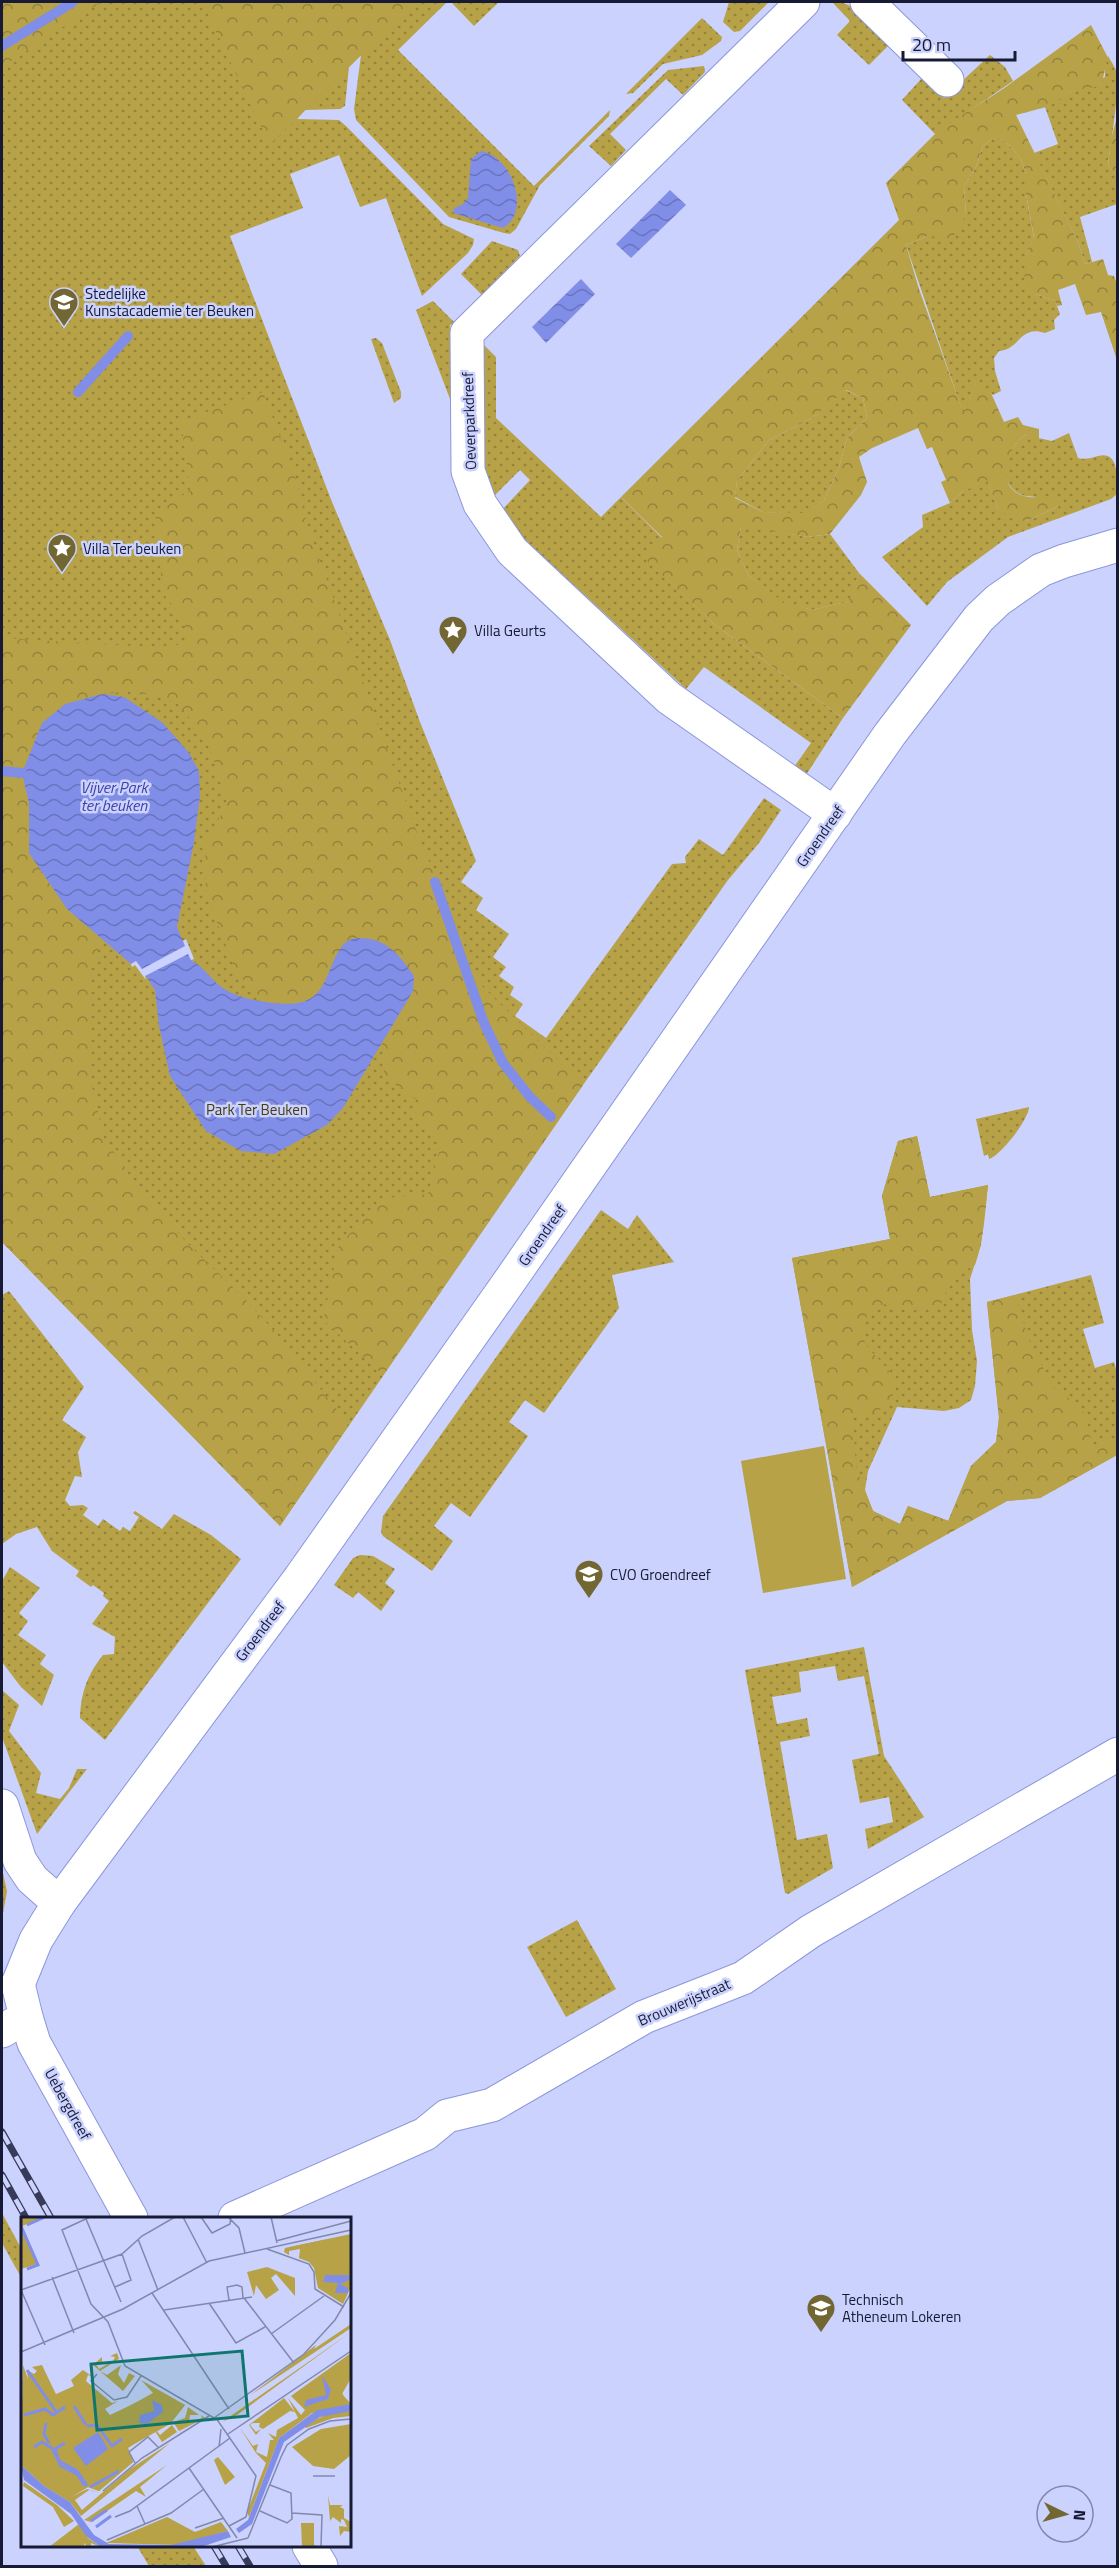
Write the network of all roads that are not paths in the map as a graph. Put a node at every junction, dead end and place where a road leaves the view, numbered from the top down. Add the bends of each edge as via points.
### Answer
1 (803, 2) edge
2 (867, 2) edge
3 (947, 80) dead end
4 (1118, 545) edge
5 (835, 814) junction
6 (1118, 1754) edge
7 (2, 1806) edge
8 (59, 1903) junction
9 (10, 1989) edge
10 (14, 2024) edge
11 (130, 2217) edge
12 (237, 2217) edge
13 (310, 2547) edge
14 (321, 2566) edge

1 - 5 street, Oeverparkdreef via 467,333 468,471 480,504 512,551 610,643 669,698
2 - 3 street
4 - 5 street, Groendreef via 1041,570 979,618 890,734
5 - 8 street, Groendreef via 300,1578
6 - 12 street, Brouwerijstraat via 811,1930 743,1978 644,2017 492,2104 447,2116 425,2134
7 - 8 street via 20,1861
8 - 9 street, Groendreef
9 - 10 street, Uebergdreef
10 - 11 street, Uebergdreef via 34,2043
13 - 14 street

